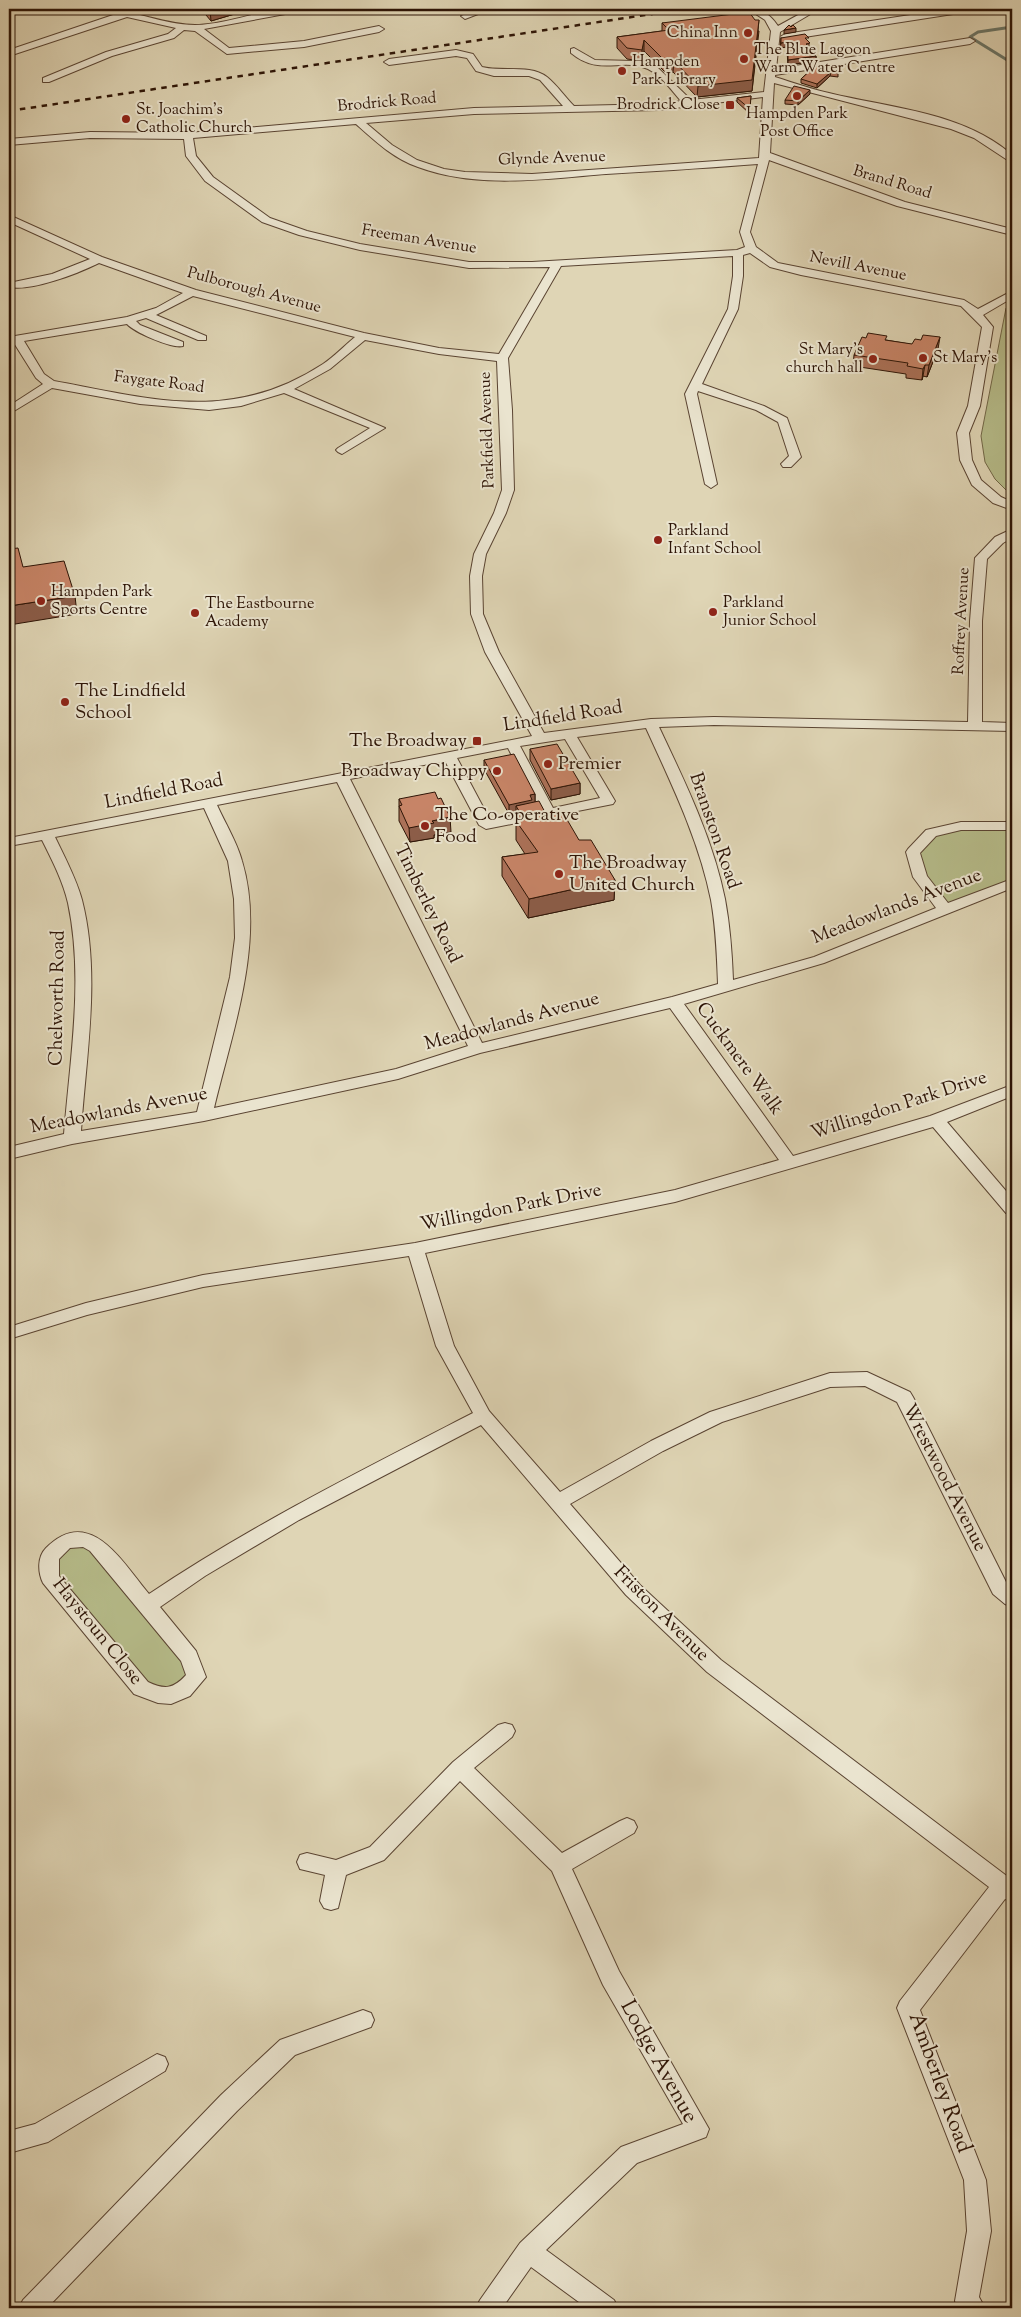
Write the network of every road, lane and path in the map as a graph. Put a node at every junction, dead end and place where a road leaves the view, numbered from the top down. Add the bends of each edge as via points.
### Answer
1 (105, 9) edge
2 (246, 9) edge
3 (296, 9) edge
4 (487, 9) edge
5 (752, 9) edge
6 (815, 9) edge
7 (966, 9) edge
8 (126, 14) junction
9 (464, 16) dead end
10 (252, 18) junction
11 (768, 18) junction
12 (798, 18) junction
13 (181, 27) junction
14 (197, 28) junction
15 (379, 28) dead end
16 (776, 35) junction
17 (970, 41) dead end
18 (574, 51) dead end
19 (9, 53) edge
20 (389, 62) dead end
21 (770, 76) junction
22 (46, 80) dead end
23 (768, 94) junction
24 (689, 104) junction
25 (572, 110) junction
26 (358, 121) junction
27 (188, 136) junction
28 (9, 142) edge
29 (764, 158) junction
30 (1012, 160) edge
31 (9, 218) edge
32 (23, 226) junction
33 (9, 230) edge
34 (1012, 232) edge
35 (751, 249) junction
36 (738, 253) junction
37 (98, 259) junction
38 (557, 264) junction
39 (12, 285) dead end
40 (192, 292) junction
41 (1012, 294) edge
42 (144, 314) junction
43 (977, 314) junction
44 (129, 320) junction
45 (363, 336) junction
46 (202, 338) dead end
47 (13, 339) edge
48 (179, 344) dead end
49 (502, 358) junction
50 (50, 384) junction
51 (696, 386) junction
52 (284, 389) junction
53 (9, 411) edge
54 (342, 450) dead end
55 (787, 464) dead end
56 (711, 484) dead end
57 (1012, 506) edge
58 (1012, 533) edge
59 (651, 723) junction
60 (974, 726) junction
61 (1012, 727) edge
62 (568, 733) junction
63 (540, 738) junction
64 (512, 743) junction
65 (449, 756) junction
66 (342, 776) junction
67 (209, 803) junction
68 (549, 813) junction
69 (1012, 826) edge
70 (47, 835) junction
71 (9, 842) edge
72 (1012, 883) edge
73 (946, 911) junction
74 (726, 985) junction
75 (674, 1002) junction
76 (477, 1049) junction
77 (1012, 1090) edge
78 (204, 1116) junction
79 (936, 1120) junction
80 (72, 1138) junction
81 (9, 1153) edge
82 (790, 1164) junction
83 (1012, 1209) edge
84 (415, 1249) junction
85 (9, 1333) edge
86 (483, 1416) junction
87 (556, 1503) junction
88 (1012, 1599) edge
89 (148, 1605) junction
90 (504, 1731) dead end
91 (460, 1768) junction
92 (627, 1827) dead end
93 (307, 1862) dead end
94 (560, 1865) junction
95 (336, 1869) junction
96 (1008, 1889) edge
97 (330, 1901) dead end
98 (363, 2020) dead end
99 (157, 2064) dead end
100 (9, 2142) edge
101 (528, 2251) junction
102 (31, 2308) edge
103 (488, 2308) edge
104 (606, 2308) edge
105 (973, 2308) edge

1 - 8 street
2 - 10 street
3 - 10 street
4 - 9 street
5 - 11 street
6 - 12 street
7 - 16 street
8 - 13 street
8 - 19 street
10 - 14 street
11 - 12 street
11 - 16 street
12 - 16 street
13 - 14 street
13 - 22 street via 171,36 109,54
14 - 15 street via 226,51 304,44
16 - 21 street
17 - 21 street
18 - 24 street via 581,59 592,62 653,68
20 - 25 street via 456,53 470,56 479,69 494,73 530,73 543,78
21 - 23 street
21 - 30 street via 831,96 945,123 993,145
23 - 24 street, Brodrick Road
23 - 29 street
24 - 25 street, Brodrick Road
25 - 26 street, Brodrick Road via 474,111
26 - 27 street, Brodrick Road
26 - 29 street, Glynde Avenue via 400,155 424,166 474,176 520,177
27 - 28 street, Brodrick Road via 90,134
27 - 38 street, Freeman Avenue via 191,156 209,179 266,220 303,233 424,260 469,265
29 - 34 street, Brand Road via 901,204
29 - 35 street via 745,232
31 - 32 street, Pulborough Avenue
32 - 33 street
32 - 37 street, Pulborough Avenue
35 - 36 street, Freeman Avenue
35 - 43 street, Nevill Avenue via 774,265 964,303
36 - 38 street, Freeman Avenue
36 - 51 street via 733,309
37 - 39 street via 79,270 54,278
37 - 40 street, Pulborough Avenue
38 - 49 street, Parkfield Avenue
40 - 42 street via 160,310
40 - 45 street, Pulborough Avenue
41 - 43 street
42 - 44 street
42 - 46 street
43 - 57 street via 988,327 974,406 964,433 966,460 976,482 997,500
44 - 47 street
44 - 48 street
45 - 49 street, Pulborough Avenue via 439,351
45 - 52 street, Faygate Road via 322,370
47 - 50 street via 40,376
49 - 63 street, Parkfield Avenue via 508,490 480,554 476,576 477,614 492,652
50 - 52 street, Faygate Road via 206,406 257,399
50 - 53 street
51 - 55 street via 760,408 782,420 795,457
51 - 56 street via 691,394
52 - 54 street via 379,428
58 - 60 street, Roffrey Avenue via 999,540 981,558
59 - 60 street, Lindfield Road via 714,721
59 - 62 street, Lindfield Road
59 - 74 street, Branston Road via 707,860 722,923
60 - 61 street, Lindfield Road
62 - 63 street, Lindfield Road
62 - 68 street via 608,801
63 - 64 street, Lindfield Road
64 - 65 street, Lindfield Road
64 - 68 street
65 - 66 street, Lindfield Road
65 - 68 street via 486,825
66 - 67 street, Lindfield Road
66 - 76 street, Timberley Road
67 - 70 street, Lindfield Road
67 - 78 street via 235,861 242,938 238,977
69 - 73 street via 961,826 931,833 913,852 920,877
70 - 71 street, Lindfield Road
70 - 80 street, Chelworth Road via 66,873 75,904 82,950 81,1017
72 - 73 street, Meadowlands Avenue
73 - 74 street, Meadowlands Avenue via 819,960
74 - 75 street, Meadowlands Avenue
75 - 76 street, Meadowlands Avenue
75 - 82 street, Cuckmere Walk
76 - 78 street, Meadowlands Avenue via 398,1074
77 - 79 street, Willingdon Park Drive
78 - 80 street, Meadowlands Avenue
79 - 82 street, Willingdon Park Drive
79 - 83 street
80 - 81 street, Meadowlands Avenue
82 - 84 street, Willingdon Park Drive via 674,1196
84 - 85 street, Willingdon Park Drive via 203,1281 86,1309
84 - 86 street, Friston Avenue via 445,1346
86 - 87 street, Friston Avenue
86 - 89 street via 292,1515
87 - 88 street, Wrestwood Avenue via 716,1417 830,1380 866,1380 904,1397 1000,1589
87 - 96 street, Friston Avenue via 633,1590 714,1666
89 - 89 street, Haystoun Close via 189,1657 196,1677 183,1692 160,1698 141,1688 50,1578 49,1557 65,1542 85,1539 97,1546
90 - 91 street
91 - 94 street
91 - 95 street via 377,1854
92 - 94 street
93 - 95 street
94 - 101 street, Lodge Avenue via 611,1978 698,2129 629,2155
95 - 97 street
96 - 105 street, Amberley Road via 908,2008 975,2180 979,2231 967,2301
98 - 102 street via 288,2047 229,2103
99 - 100 street via 40,2134
101 - 103 street, Lodge Avenue
101 - 104 street

